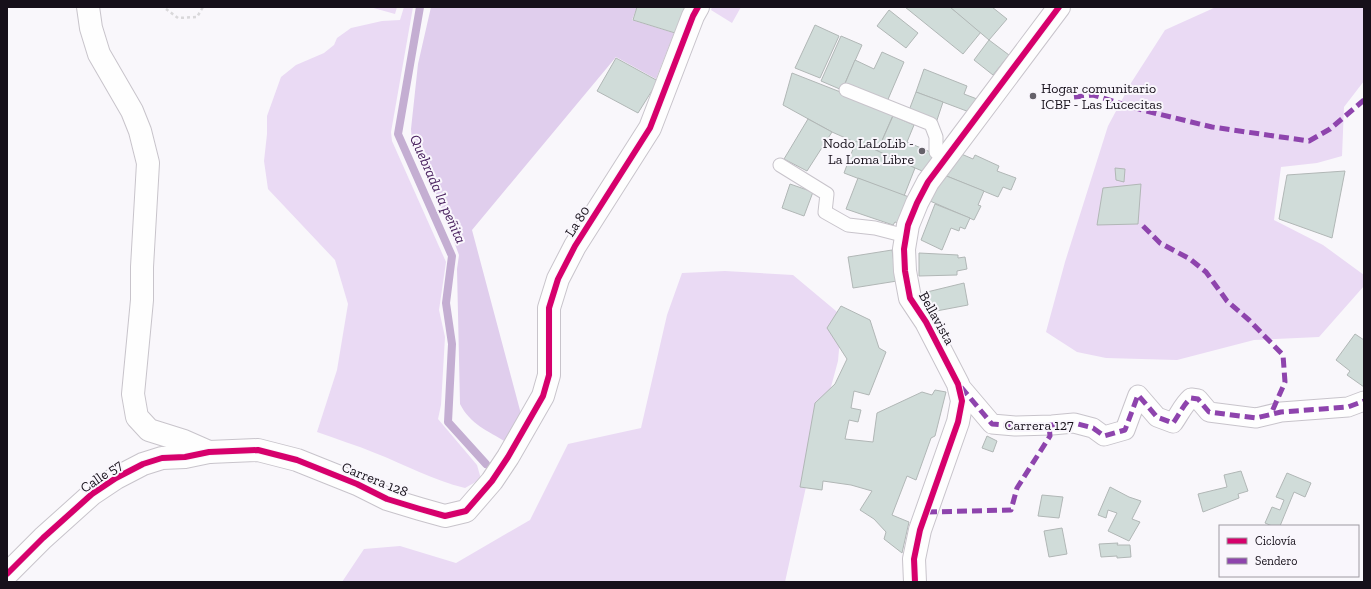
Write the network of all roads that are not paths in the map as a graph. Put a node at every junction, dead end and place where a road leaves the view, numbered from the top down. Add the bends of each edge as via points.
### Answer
1 (88, 7) edge
2 (698, 7) edge
3 (1059, 7) edge
4 (846, 90) dead end
5 (945, 159) junction
6 (780, 165) dead end
7 (906, 236) junction
8 (958, 384) junction
9 (1364, 401) edge
10 (209, 452) junction
11 (508, 457) joint
12 (7, 574) edge
13 (914, 582) edge

1 - 10 street via 99,54 132,111 148,163 142,300 133,394 137,417 149,430
2 - 11 street, La 80 via 650,128 575,246 558,279 549,308 549,375 543,396
3 - 5 street, Bellavista
4 - 5 lane via 931,124 936,137 936,152
5 - 7 street, Bellavista via 928,182 908,225
6 - 7 lane via 827,194 825,212 842,222
7 - 8 street, Bellavista via 905,271 910,298 926,322
8 - 9 street, Carrera 127 via 992,424 1015,426 1074,423 1093,428 1104,436 1125,430 1138,395 1157,417 1173,423 1190,398 1198,399 1209,412 1256,418 1281,412 1348,407
8 - 13 street, Bellavista via 962,401 958,422 920,530 914,559
10 - 11 street, Carrera 128 via 258,450 297,460 387,499 445,516 466,510 492,481
10 - 12 street, Calle 57 via 162,458 143,464 116,478 92,494

